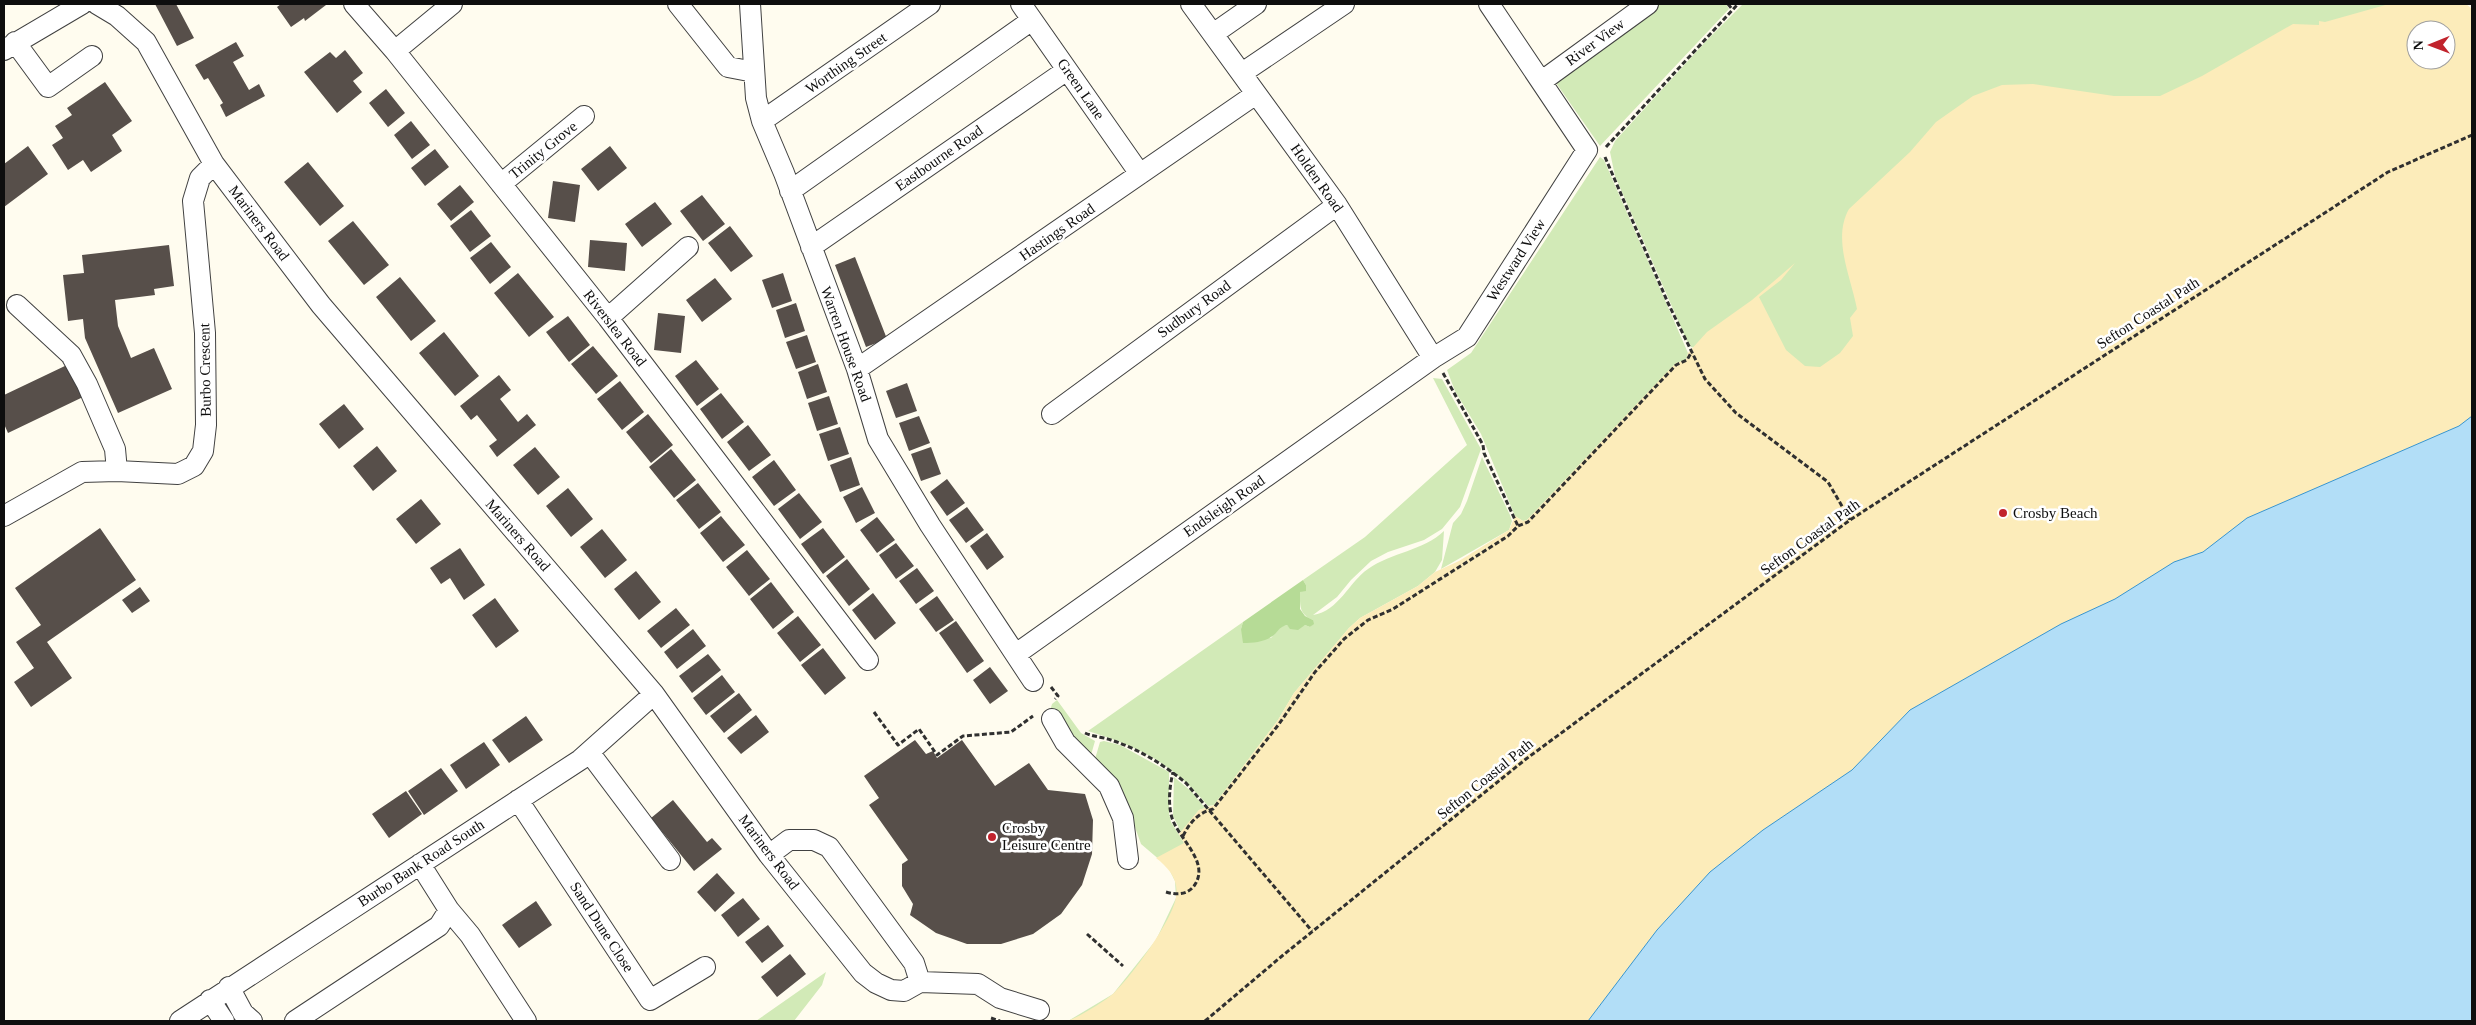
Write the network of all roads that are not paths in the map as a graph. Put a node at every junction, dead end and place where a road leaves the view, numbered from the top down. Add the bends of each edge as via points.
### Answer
1 (82, 4) edge
2 (98, 4) edge
3 (354, 4) edge
4 (452, 4) edge
5 (678, 4) edge
6 (750, 4) edge
7 (930, 4) edge
8 (1191, 4) edge
9 (1256, 4) edge
10 (1344, 4) edge
11 (1489, 4) edge
12 (1648, 4) edge
13 (1027, 12) edge
14 (1213, 34) junction
15 (9, 46) edge
16 (395, 51) junction
17 (92, 56) dead end
18 (1067, 70) junction
19 (754, 72) junction
20 (1242, 73) junction
21 (1542, 81) junction
22 (1256, 94) junction
23 (584, 116) dead end
24 (762, 121) junction
25 (214, 164) junction
26 (1140, 174) junction
27 (501, 184) junction
28 (790, 191) junction
29 (1336, 205) junction
30 (688, 247) dead end
31 (811, 247) junction
32 (17, 305) dead end
33 (608, 318) junction
34 (1433, 358) junction
35 (857, 369) junction
36 (1052, 414) dead end
37 (118, 471) junction
38 (4, 516) edge
39 (1016, 654) junction
40 (868, 660) dead end
41 (1033, 680) road end
42 (654, 694) junction
43 (1054, 710) road end
44 (589, 752) junction
45 (518, 800) junction
46 (769, 855) junction
47 (1128, 859) dead end
48 (670, 860) dead end
49 (420, 864) junction
50 (449, 910) junction
51 (705, 968) dead end
52 (920, 982) junction
53 (229, 988) junction
54 (210, 1000) junction
55 (1039, 1010) dead end
56 (180, 1021) edge
57 (224, 1021) edge
58 (252, 1021) edge
59 (295, 1021) edge
60 (526, 1021) edge

1 - 15 street
2 - 25 street, Mariners Road via 118,16 146,42
3 - 16 street, Riverslea Road
4 - 16 street
5 - 19 street via 728,66
6 - 19 street, Warren House Road
7 - 24 street, Worthing Street
8 - 14 street, Holden Road
9 - 14 street
10 - 20 street
11 - 21 street
12 - 21 street, River View
13 - 18 street, Green Lane
13 - 28 street
14 - 20 street, Holden Road
15 - 17 street via 48,87
16 - 27 street, Riverslea Road
18 - 26 street, Green Lane
18 - 31 street, Eastbourne Road
19 - 24 street, Warren House Road
20 - 22 street, Holden Road
21 - 34 street, Westward View via 1587,150 1467,338
22 - 26 street, Hastings Road
22 - 29 street, Holden Road
23 - 27 street, Trinity Grove
24 - 28 street, Warren House Road
25 - 37 street, Burbo Crescent via 200,178 193,201 205,333 206,425 203,451 194,466 178,474
25 - 42 street, Mariners Road via 321,305
26 - 35 street, Hastings Road
27 - 33 street, Riverslea Road
28 - 31 street, Warren House Road
29 - 34 street, Holden Road
29 - 36 street, Sudbury Road
30 - 33 street
31 - 35 street, Warren House Road
32 - 37 street via 71,355 115,449
33 - 40 street, Riverslea Road
34 - 39 street, Endsleigh Road
35 - 39 street, Warren House Road via 878,439 930,525
37 - 38 street, Burbo Crescent via 82,472
39 - 41 street, Warren House Road
42 - 44 street, Burbo Bank Road South
42 - 46 street, Mariners Road
43 - 47 street via 1065,742 1109,786 1123,818
44 - 45 street, Burbo Bank Road South
44 - 48 street
45 - 49 street, Burbo Bank Road South
45 - 51 street, Sand Dune Close via 650,1000
46 - 52 street, Mariners Road via 863,973 891,990 904,991
46 - 52 street via 790,840 814,840 829,847 914,963
49 - 50 street
49 - 53 street, Burbo Bank Road South
50 - 59 street via 439,926
50 - 60 street via 470,935
52 - 55 street, Mariners Road via 978,984 1000,998
53 - 54 street, Burbo Bank Road South
53 - 58 street via 243,1013
54 - 56 street, Burbo Bank Road South
54 - 57 street

